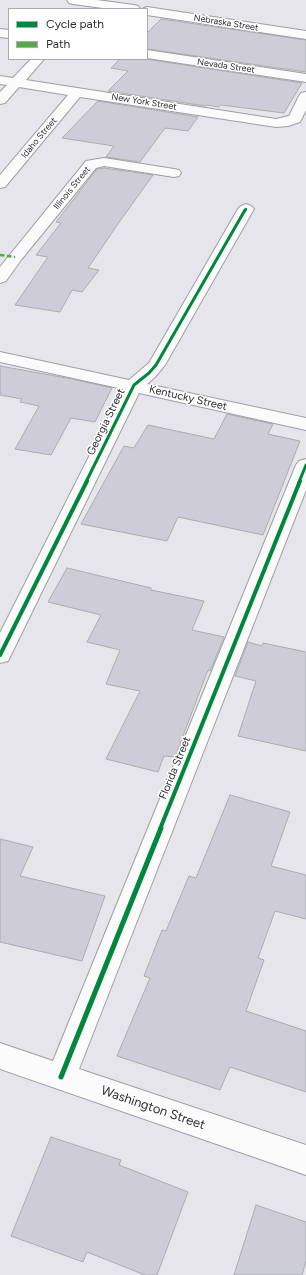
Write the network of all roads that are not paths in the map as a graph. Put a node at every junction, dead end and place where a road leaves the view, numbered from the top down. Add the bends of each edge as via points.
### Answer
1 (73, 0) edge
2 (93, 6) edge
3 (120, 8) edge
4 (148, 11) edge
5 (306, 35) edge
6 (148, 54) edge
7 (37, 60) edge
8 (306, 78) edge
9 (0, 80) edge
10 (16, 82) junction
11 (78, 91) junction
12 (306, 96) edge
13 (0, 100) edge
14 (174, 173) dead end
15 (0, 184) edge
16 (246, 209) dead end
17 (0, 278) edge
18 (0, 357) edge
19 (134, 386) junction
20 (306, 424) edge
21 (306, 465) edge
22 (0, 655) edge
23 (0, 1056) edge
24 (61, 1077) junction
25 (306, 1160) edge

1 - 2 street
2 - 3 street
4 - 5 street, Nebraska Street
6 - 8 street, Nevada Street
7 - 10 street
9 - 10 street, New York Street
10 - 11 street, New York Street
10 - 13 street
11 - 12 street, New York Street via 276,123 295,119
11 - 15 street, Idaho Street
14 - 17 street, Illinois Street via 104,162 91,164
16 - 19 street, Georgia Street via 156,365
18 - 19 street, Kentucky Street
19 - 20 street, Kentucky Street
19 - 22 street, Georgia Street
21 - 24 street, Florida Street
23 - 24 street, Washington Street
24 - 25 street, Washington Street

